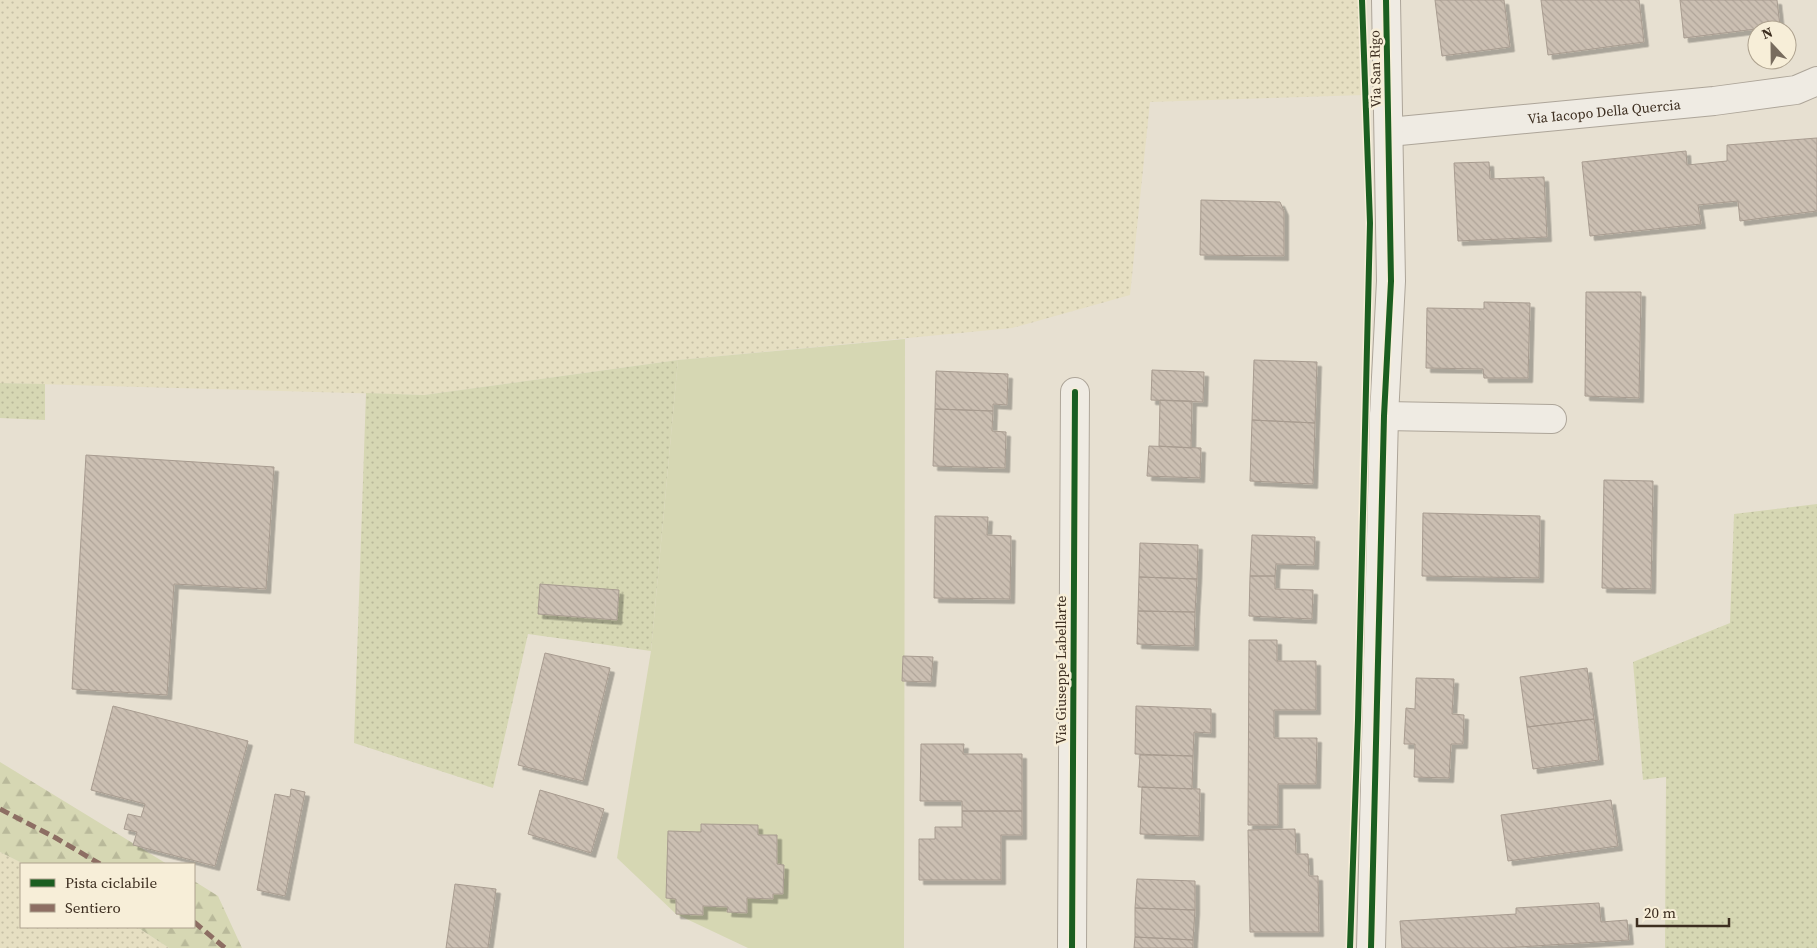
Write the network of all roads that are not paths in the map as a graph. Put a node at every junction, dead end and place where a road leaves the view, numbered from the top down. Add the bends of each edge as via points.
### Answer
1 (1386, 0) edge
2 (1817, 82) edge
3 (1389, 132) junction
4 (1075, 392) dead end
5 (1384, 416) junction
6 (1552, 419) dead end
7 (1072, 948) edge
8 (1371, 948) edge

1 - 3 street, Via San Rigo
2 - 3 street, Via Iacopo Della Quercia via 1796,90 1714,101
3 - 5 street, Via San Rigo via 1391,281
4 - 7 street, Via Giuseppe Labellarte
5 - 6 street
5 - 8 street, Via San Rigo

